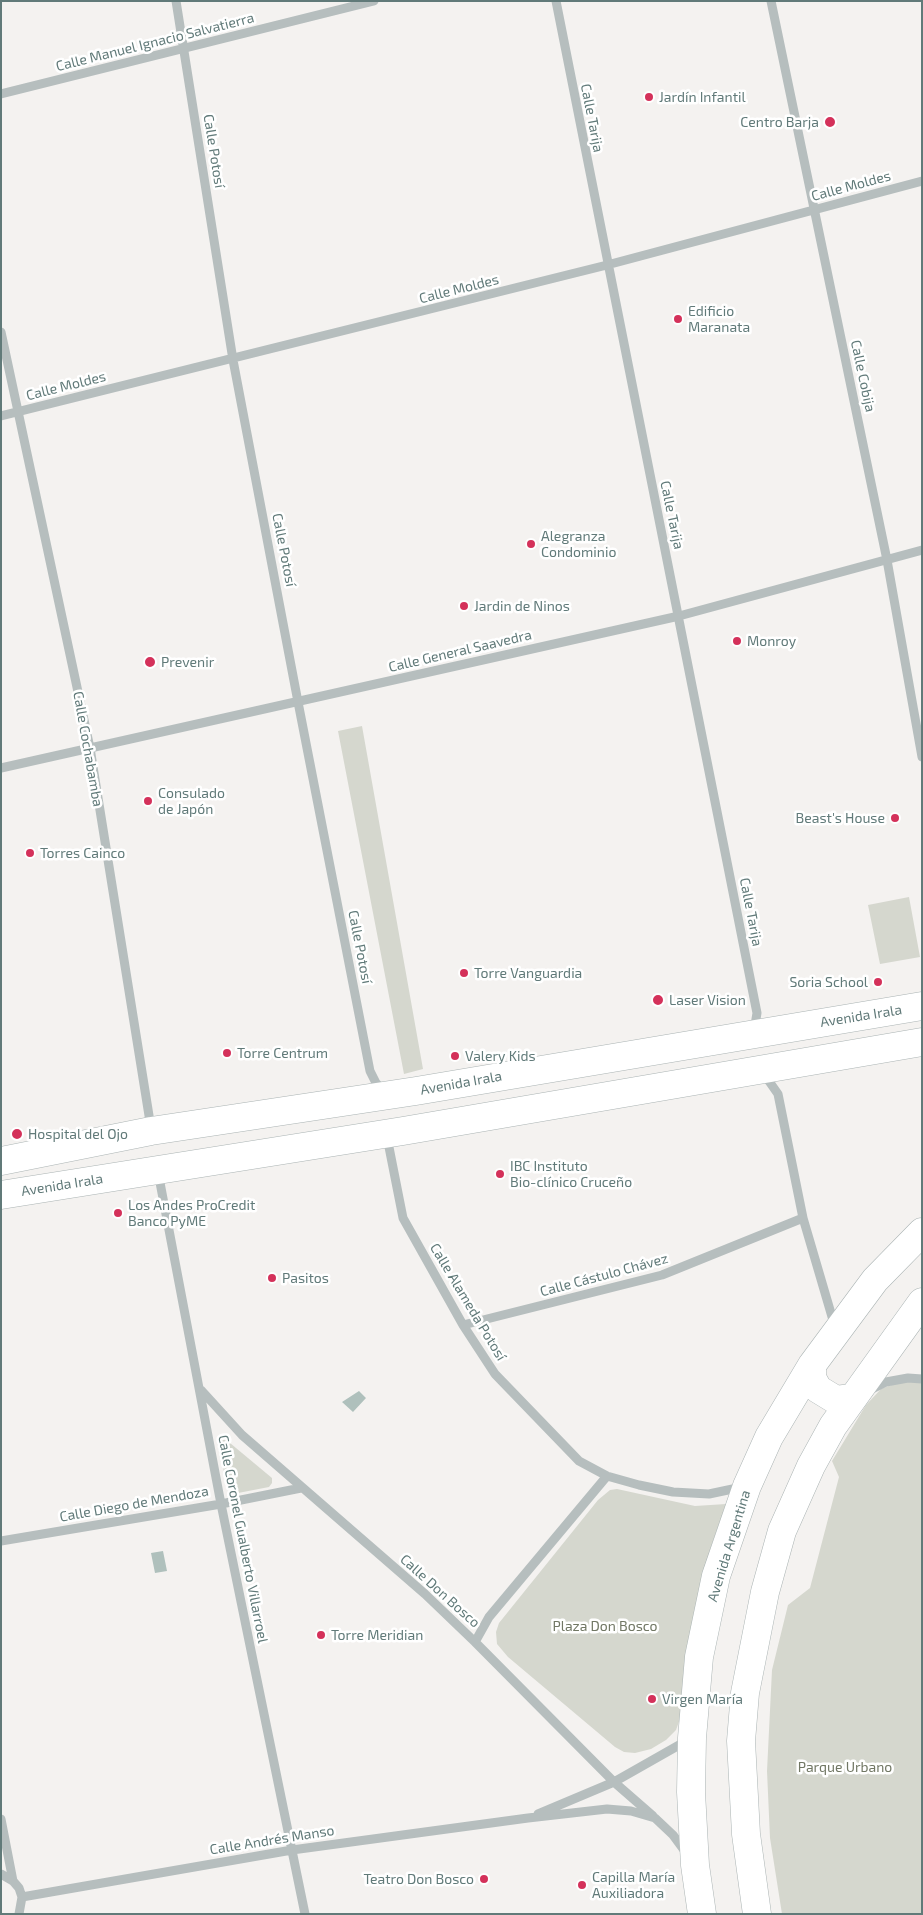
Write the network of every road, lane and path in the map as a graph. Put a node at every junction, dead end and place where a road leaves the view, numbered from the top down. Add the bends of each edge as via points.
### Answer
1 (176, 1) edge
2 (374, 1) edge
3 (556, 1) edge
4 (771, 1) edge
5 (184, 49) junction
6 (1, 94) edge
7 (922, 181) edge
8 (814, 210) junction
9 (607, 265) junction
10 (1, 332) edge
11 (234, 360) junction
12 (20, 412) junction
13 (1, 416) edge
14 (922, 550) edge
15 (887, 560) junction
16 (679, 616) junction
17 (298, 702) junction
18 (90, 748) junction
19 (922, 758) edge
20 (1, 768) edge
21 (922, 1006) edge
22 (753, 1034) junction
23 (922, 1042) edge
24 (757, 1070) junction
25 (388, 1095) junction
26 (151, 1130) junction
27 (386, 1134) junction
28 (1, 1161) edge
29 (157, 1169) junction
30 (1, 1195) edge
31 (803, 1218) junction
32 (922, 1232) edge
33 (922, 1302) edge
34 (464, 1325) junction
35 (836, 1330) junction
36 (812, 1365) junction
37 (922, 1379) edge
38 (201, 1390) junction
39 (852, 1398) junction
40 (607, 1476) junction
41 (747, 1486) junction
42 (301, 1488) junction
43 (221, 1504) junction
44 (1, 1541) edge
45 (475, 1642) junction
46 (692, 1738) junction
47 (614, 1782) junction
48 (528, 1818) junction
49 (655, 1818) junction
50 (1, 1819) edge
51 (292, 1850) junction
52 (695, 1865) junction
53 (1, 1874) edge
54 (13, 1881) junction
55 (22, 1897) junction
56 (19, 1914) edge
57 (305, 1914) edge
58 (702, 1914) edge
59 (757, 1914) edge

1 - 5 street, Calle Potosí
2 - 5 street, Calle Manuel Ignacio Salvatierra
3 - 9 street, Calle Tarija
4 - 8 street, Calle Cobija
5 - 6 street, Calle Manuel Ignacio Salvatierra
5 - 11 street, Calle Potosí
7 - 8 street, Calle Moldes
8 - 9 street, Calle Moldes
8 - 15 street, Calle Cobija
9 - 11 street, Calle Moldes
9 - 16 street, Calle Tarija
10 - 12 street, Calle Cochabamba
11 - 12 street, Calle Moldes
11 - 17 street, Calle Potosí
12 - 13 street, Calle Moldes
12 - 18 street, Calle Cochabamba
14 - 15 street, Calle General Saavedra
15 - 16 street, Calle General Saavedra
15 - 19 street, Calle Cobija
16 - 17 street, Calle General Saavedra
16 - 22 street, Calle Tarija via 757,1013
17 - 18 street, Calle General Saavedra
17 - 25 street, Calle Potosí via 370,1071
18 - 20 street, Calle General Saavedra
18 - 26 street, Calle Cochabamba
21 - 22 main road, Avenida Irala
22 - 25 main road, Avenida Irala
23 - 24 main road, Avenida Irala
24 - 27 main road, Avenida Irala
24 - 31 street via 778,1094
25 - 26 main road, Avenida Irala
26 - 28 main road, Avenida Irala
26 - 29 main road, Calle Cochabamba
27 - 29 main road, Avenida Irala
27 - 34 street, Calle Alameda Potosí via 402,1218
29 - 30 main road, Avenida Irala
29 - 38 street, Calle Coronel Gualberto Villarroel
31 - 34 street, Calle Cástulo Chávez via 662,1276
31 - 35 street
32 - 35 main road, Avenida Argentina via 875,1280
33 - 39 main road
34 - 40 street, Calle Alameda Potosí via 501,1381 580,1461
35 - 36 main road, Avenida Argentina
36 - 39 main road via 812,1378 818,1389 836,1400
36 - 41 main road, Avenida Argentina via 769,1437
37 - 39 street via 886,1382
38 - 42 street, Calle Don Bosco via 226,1419
38 - 43 street, Calle Coronel Gualberto Villarroel
39 - 59 main road via 811,1466 782,1531 752,1647 745,1693 741,1773
40 - 41 street, Calle Alameda Potosí via 656,1489 709,1494
40 - 45 street via 489,1618
41 - 46 main road, Avenida Argentina via 716,1576 699,1657
42 - 43 street, Calle Diego de Mendoza
42 - 45 street, Calle Don Bosco via 425,1594
43 - 44 street, Calle Diego de Mendoza
43 - 51 street, Calle Coronel Gualberto Villarroel
45 - 47 street, Calle Don Bosco
46 - 47 street, Calle Andrés Manso
46 - 52 main road, Avenida Argentina
47 - 48 street, Calle Andrés Manso
47 - 49 street, Calle Don Bosco
48 - 49 street, Calle Andrés Manso via 607,1810 631,1811
48 - 51 street, Calle Andrés Manso
49 - 52 street, Calle Andrés Manso via 673,1835
50 - 54 street
51 - 55 street, Calle Andrés Manso
51 - 57 street, Calle Coronel Gualberto Villarroel
52 - 58 main road, Avenida Argentina
53 - 54 street
54 - 55 street
55 - 56 street

